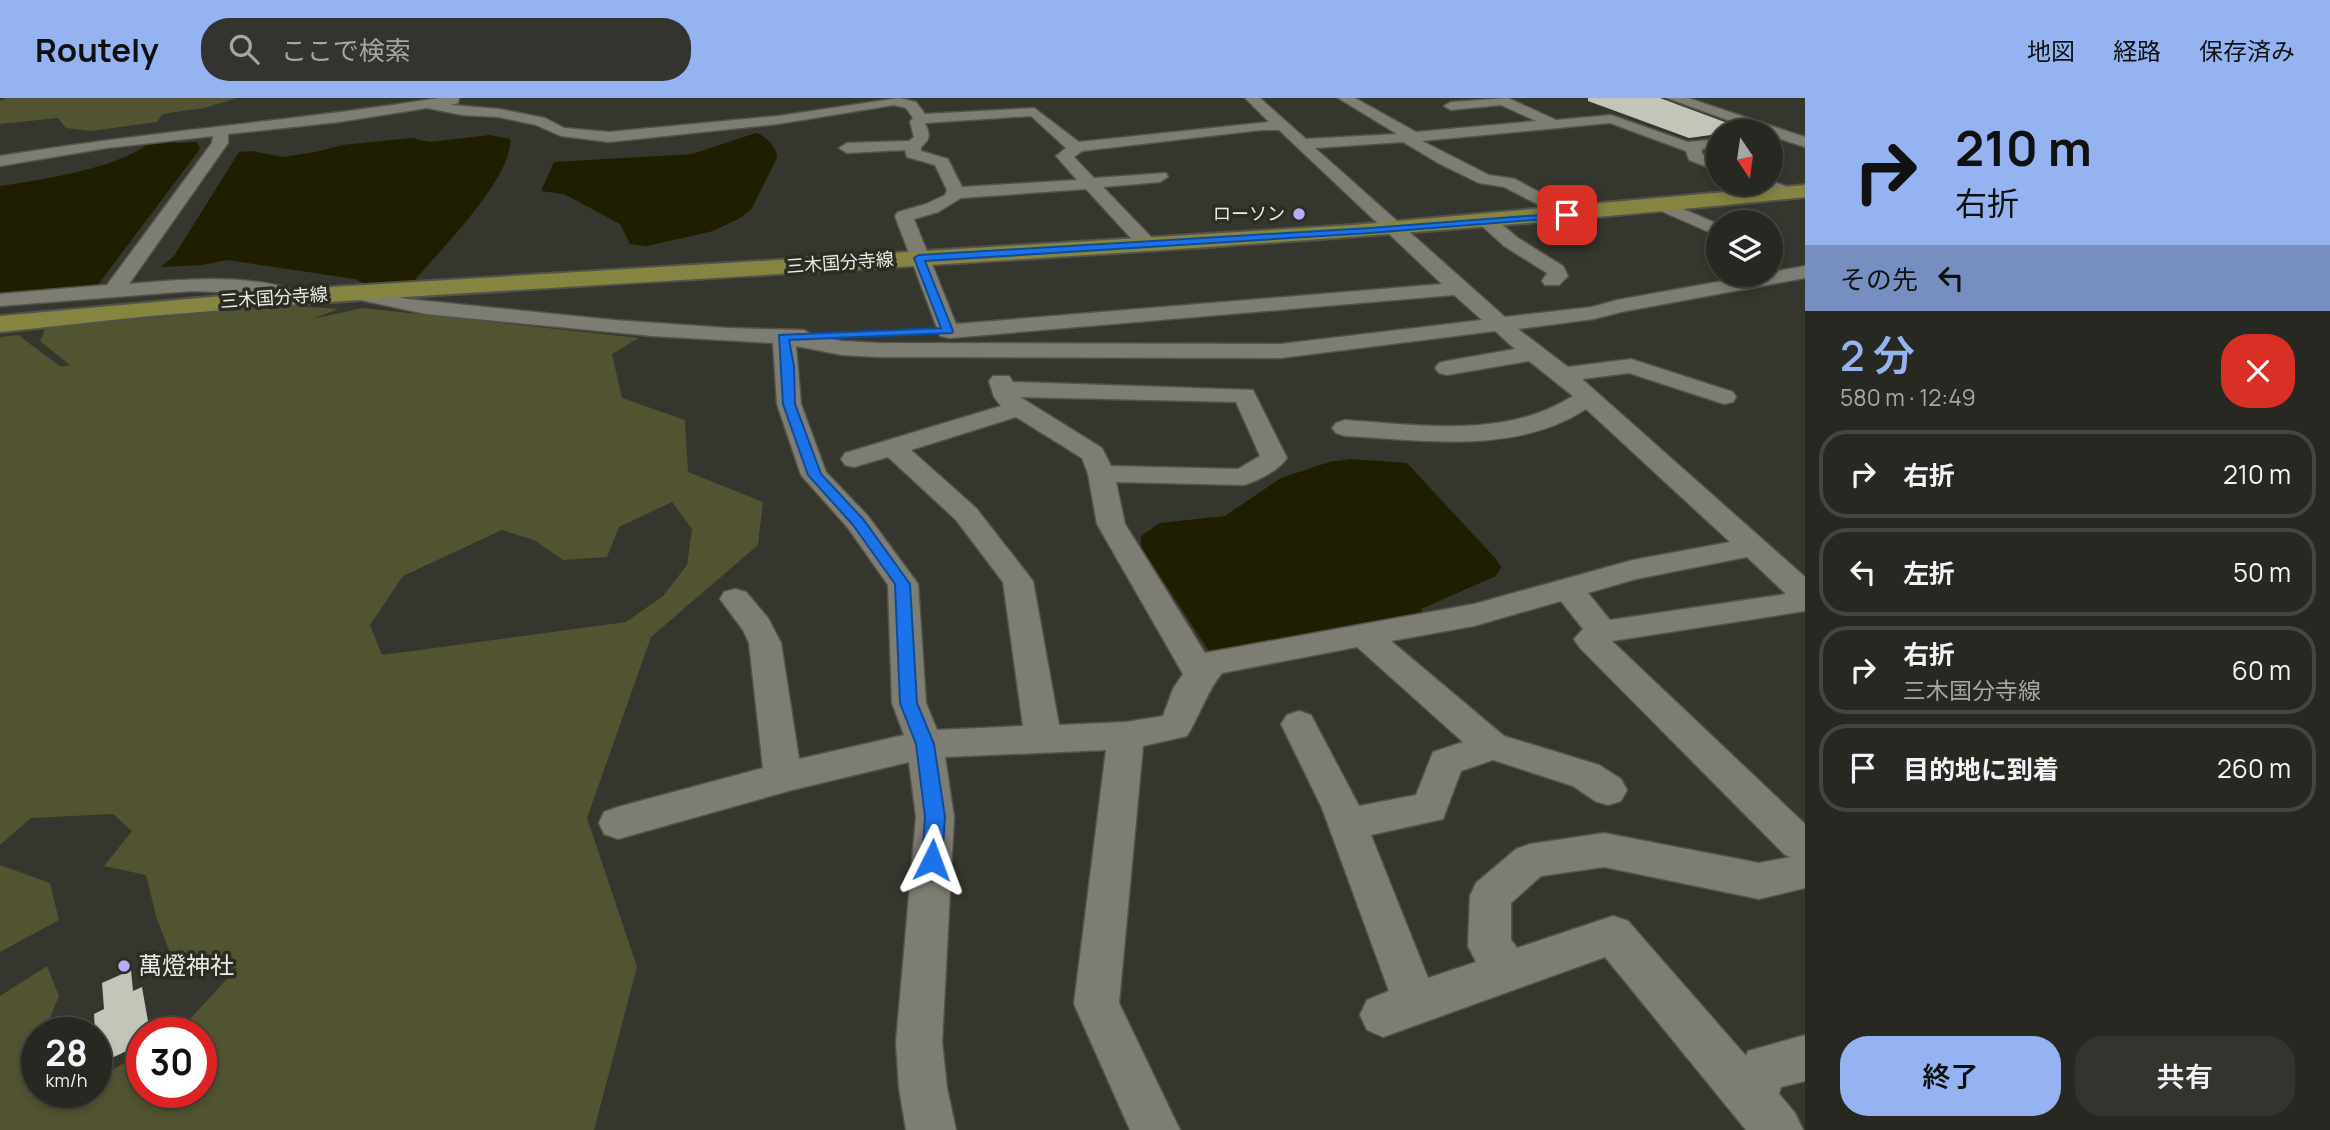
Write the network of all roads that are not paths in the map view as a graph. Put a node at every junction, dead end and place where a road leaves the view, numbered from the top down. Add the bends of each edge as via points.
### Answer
1 (509, 98) edge
2 (1252, 98) edge
3 (1345, 98) edge
4 (1674, 98) edge
5 (456, 99) edge
6 (894, 100) edge
7 (1499, 100) edge
8 (330, 104) dead end
9 (431, 105) junction
10 (1451, 106) dead end
11 (499, 113) junction
12 (376, 114) junction
13 (921, 119) junction
14 (1556, 125) junction
15 (1283, 126) junction
16 (221, 131) junction
17 (1408, 136) junction
18 (1800, 138) edge
19 (1301, 144) junction
20 (1706, 144) edge
21 (913, 145) junction
22 (1078, 147) junction
23 (847, 148) dead end
24 (1694, 149) junction
25 (0, 161) edge
26 (1706, 161) edge
27 (1097, 164) dead end
28 (1074, 167) junction
29 (1050, 170) dead end
30 (1012, 172) dead end
31 (1160, 177) dead end
32 (1486, 178) junction
33 (1090, 183) junction
34 (952, 185) junction
35 (1798, 194) edge
36 (1132, 199) dead end
37 (1106, 201) junction
38 (1667, 206) junction
39 (1567, 215) junction
40 (1498, 221) junction
41 (1706, 225) edge
42 (1394, 229) junction
43 (1147, 244) junction
44 (919, 258) junction
45 (1805, 272) edge
46 (1552, 281) dead end
47 (115, 289) junction
48 (1459, 289) junction
49 (353, 293) junction
50 (294, 296) junction
51 (0, 300) edge
52 (1498, 323) junction
53 (0, 324) edge
54 (948, 331) junction
55 (783, 337) junction
56 (990, 351) junction
57 (1533, 354) junction
58 (1447, 368) dead end
59 (1563, 375) junction
60 (1724, 397) dead end
61 (1587, 398) junction
62 (1011, 399) junction
63 (1345, 428) dead end
64 (894, 448) junction
65 (854, 459) dead end
66 (1101, 474) junction
67 (1752, 547) junction
68 (1568, 588) junction
69 (1805, 594) edge
70 (734, 599) dead end
71 (1805, 600) edge
72 (1602, 632) junction
73 (1362, 634) junction
74 (1201, 675) junction
75 (1299, 724) dead end
76 (1126, 736) junction
77 (1043, 738) junction
78 (925, 744) junction
79 (1492, 746) junction
80 (783, 777) junction
81 (1608, 790) dead end
82 (618, 823) dead end
83 (1347, 824) junction
84 (1803, 854) edge
85 (1508, 971) junction
86 (1805, 1058) edge
87 (1765, 1115) edge
88 (931, 1130) edge
89 (1155, 1130) edge

1 - 11 street
2 - 15 street
3 - 17 street
4 - 18 street
5 - 9 street
6 - 11 street via 778,120 628,136 561,132 540,121
6 - 13 street via 911,105
7 - 10 street
7 - 14 street
8 - 12 street
9 - 11 street
9 - 12 street
12 - 16 street via 312,127
13 - 21 street via 917,122 921,139
13 - 22 street via 1034,112
14 - 17 street
14 - 24 street via 1611,119
15 - 19 street
15 - 22 street
16 - 25 street
16 - 47 street via 219,143
17 - 19 street
17 - 32 street via 1446,161
19 - 42 street
20 - 24 street via 1693,145
21 - 23 street
21 - 34 street via 913,155 942,162
22 - 28 street via 1064,156
24 - 26 street via 1695,157
27 - 28 street
28 - 29 street
28 - 33 street
30 - 34 street
31 - 33 street
32 - 39 street via 1509,183
32 - 40 street via 1492,190 1487,200
33 - 34 street
33 - 37 street
34 - 44 street via 952,198 904,216
35 - 38 main road, 三木国分寺線
36 - 37 street
37 - 43 street
38 - 39 main road, 三木国分寺線
38 - 41 street
39 - 40 main road, 三木国分寺線
40 - 42 main road, 三木国分寺線
40 - 46 street via 1511,242 1556,270 1558,276
42 - 43 main road, 三木国分寺線
42 - 48 street
43 - 44 main road, 三木国分寺線
44 - 49 main road, 三木国分寺線
44 - 54 street
45 - 52 street via 1594,313
47 - 50 street via 248,286
47 - 51 street
48 - 52 street
48 - 54 street
49 - 50 main road, 三木国分寺線
49 - 55 street via 553,320
50 - 53 main road, 三木国分寺線
52 - 56 street via 1281,351
52 - 57 street
54 - 55 street
55 - 56 street via 842,348
55 - 78 street via 789,404 814,475 858,522 903,584 909,703
56 - 62 street
57 - 58 street
57 - 59 street
59 - 60 street via 1631,366
59 - 61 street
61 - 63 street via 1555,417 1514,427 1457,433
61 - 67 street
62 - 64 street
62 - 66 street via 1093,454
62 - 66 street via 1245,395 1274,458 1244,477
64 - 65 street
64 - 77 street via 966,514 1018,581
66 - 74 street via 1111,524
67 - 68 street
67 - 69 street
68 - 72 street
68 - 73 street via 1474,615
70 - 80 street via 765,643
71 - 72 street
72 - 84 street via 1590,639
73 - 74 street via 1211,663
73 - 79 street
74 - 76 street via 1174,727
75 - 83 street
76 - 77 street
76 - 89 street via 1097,1004
77 - 78 street
78 - 80 street
78 - 88 street via 935,817 919,1042
79 - 81 street via 1586,775
79 - 83 street via 1447,762 1430,808
80 - 82 street
83 - 85 street via 1399,1009
84 - 85 street via 1759,881 1604,850 1530,860 1491,896 1489,946
85 - 87 street via 1613,935
86 - 87 street via 1765,1068

